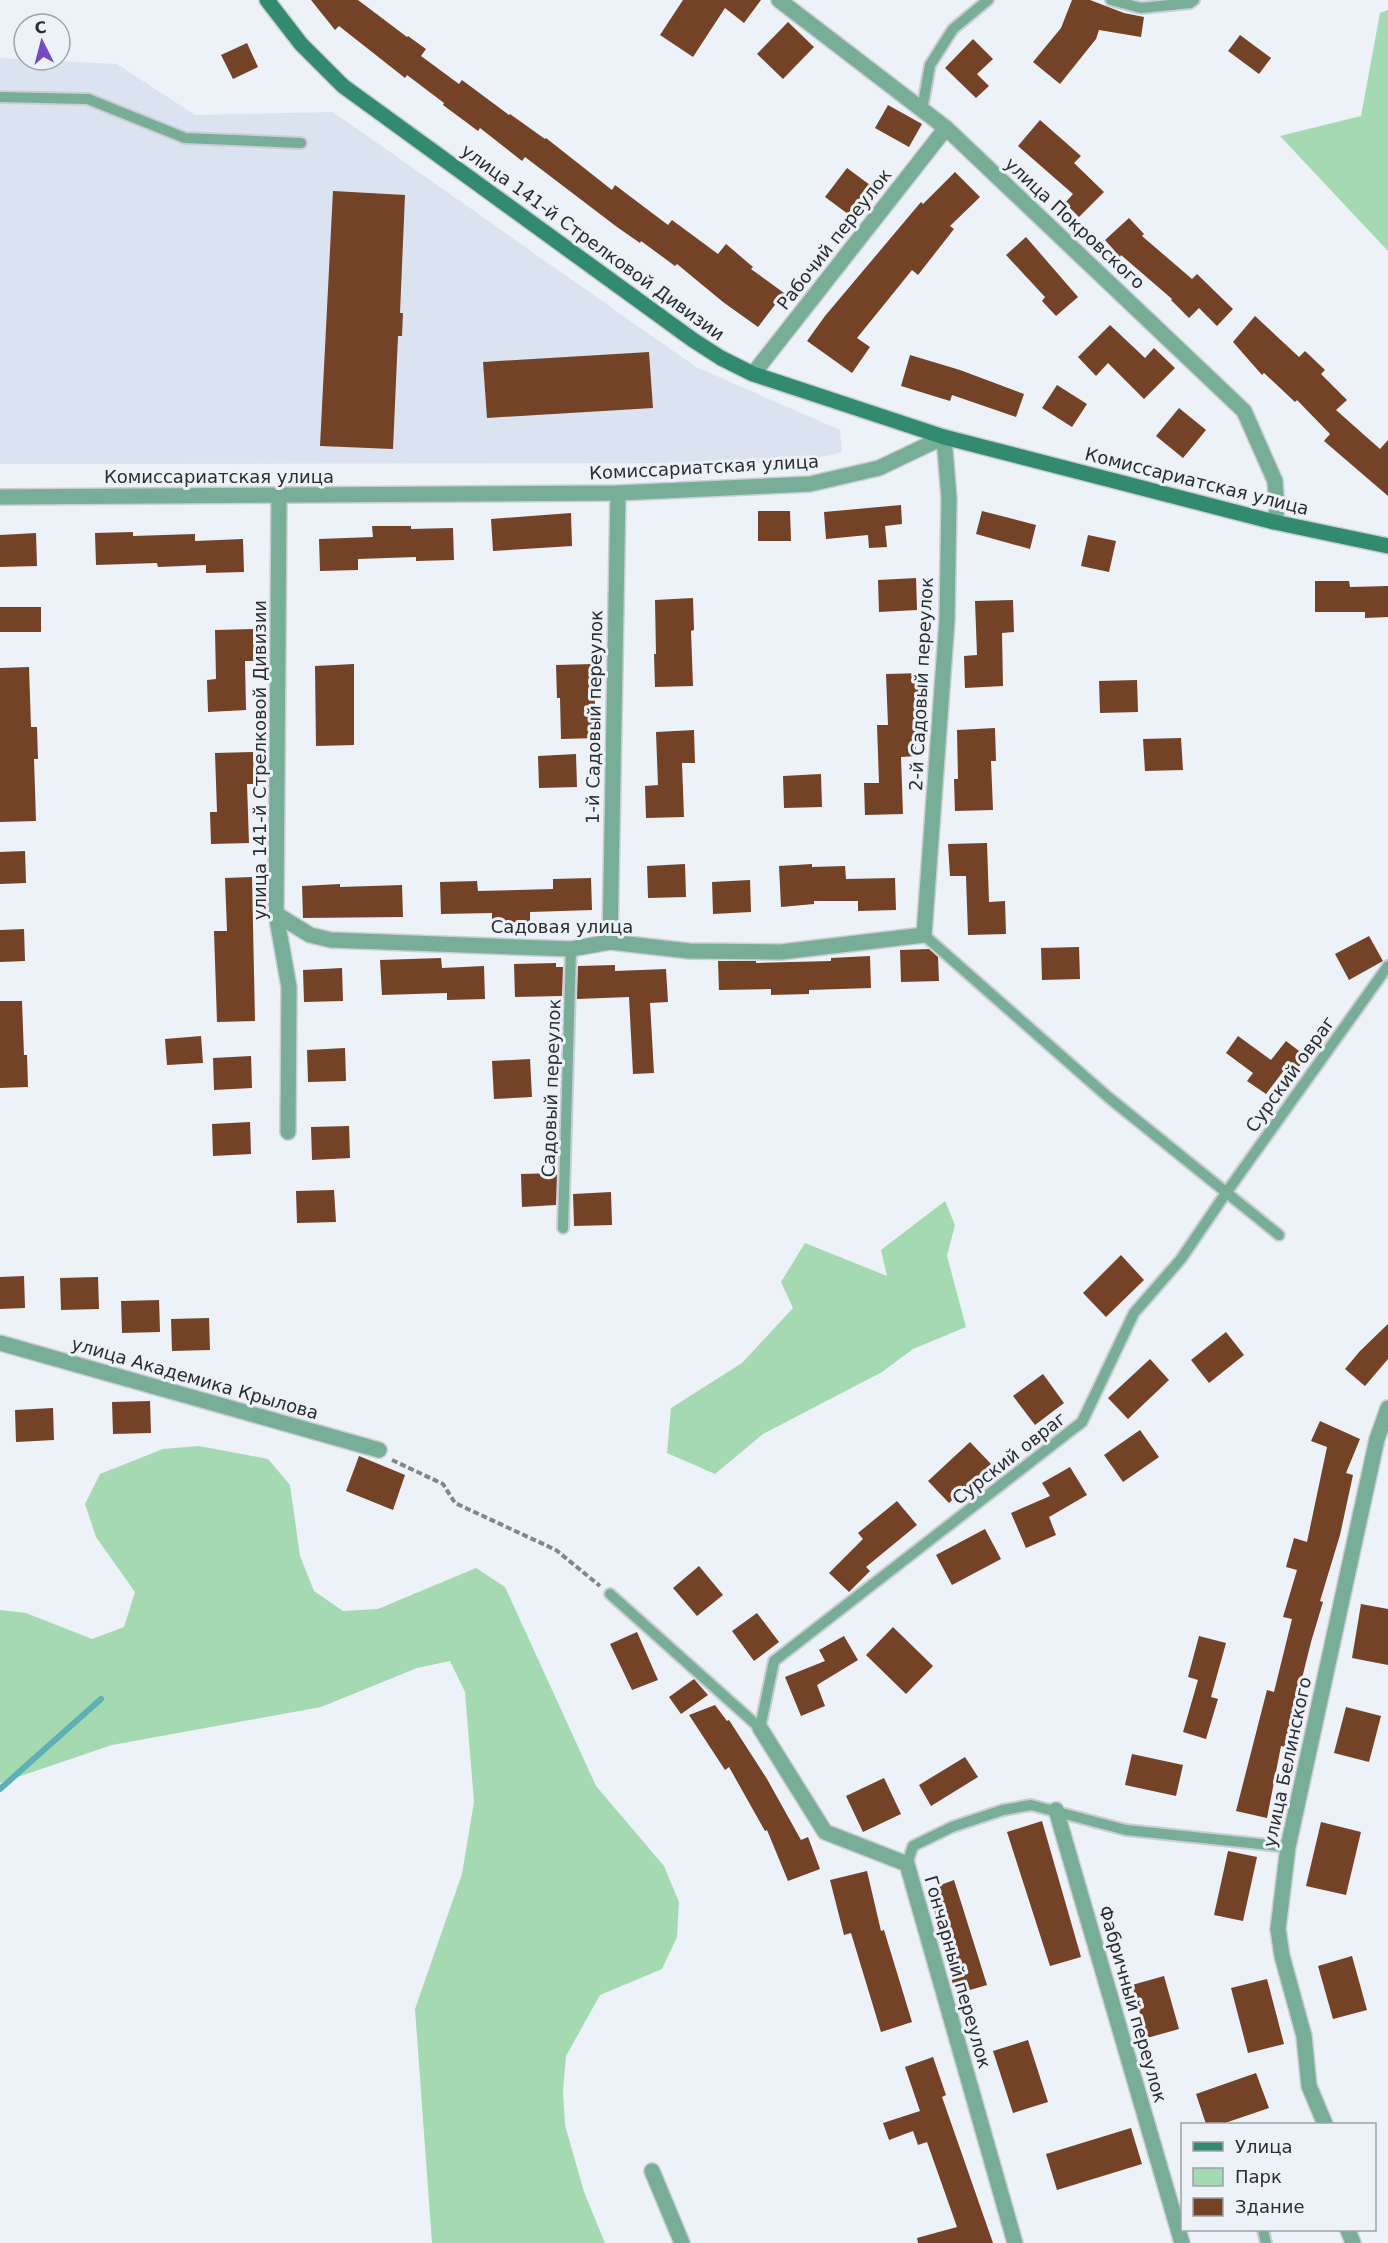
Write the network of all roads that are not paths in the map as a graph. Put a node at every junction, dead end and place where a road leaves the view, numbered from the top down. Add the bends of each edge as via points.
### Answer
1 (267, 0) edge
2 (778, 0) edge
3 (988, 0) edge
4 (1111, 0) edge
5 (1194, 0) edge
6 (0, 97) edge
7 (922, 110) junction
8 (946, 128) junction
9 (301, 143) dead end
10 (753, 374) junction
11 (944, 436) junction
12 (618, 493) junction
13 (279, 495) junction
14 (0, 497) edge
15 (1274, 522) junction
16 (1388, 546) edge
17 (276, 914) junction
18 (924, 935) junction
19 (610, 942) junction
20 (572, 949) junction
21 (1388, 966) edge
22 (288, 1132) dead end
23 (1226, 1192) junction
24 (563, 1228) dead end
25 (1279, 1234) dead end
26 (0, 1342) edge
27 (1388, 1408) edge
28 (379, 1450) road end
29 (610, 1594) road end
30 (760, 1728) junction
31 (1056, 1810) junction
32 (1288, 1847) junction
33 (907, 1864) junction
34 (1325, 2123) edge
35 (652, 2171) dead end
36 (682, 2243) edge
37 (1015, 2243) edge
38 (1182, 2243) edge

1 - 10 main road, улица 141-й Стрелковой Дивизии via 301,44 343,86 693,340
2 - 7 street, улица Покровского
3 - 7 lane via 953,29 930,65
4 - 5 lane via 1141,8
6 - 9 lane via 88,99 185,138
7 - 8 street, улица Покровского
8 - 10 street, Рабочий переулок
8 - 15 street, улица Покровского via 1244,411 1275,481
10 - 11 main road, улица 141-й Стрелковой Дивизии
11 - 12 street, Комиссариатская улица via 879,468 810,484
11 - 15 main road, Комиссариатская улица
11 - 18 street, 2-й Садовый переулок via 949,498 947,620
12 - 13 street, Комиссариатская улица
12 - 19 street, 1-й Садовый переулок
13 - 14 street, Комиссариатская улица
13 - 17 street, улица 141-й Стрелковой Дивизии
15 - 16 main road, Комиссариатская улица
17 - 20 street, Садовая улица via 310,935 331,940
17 - 22 street, улица 141-й Стрелковой Дивизии via 289,987
18 - 19 street, Садовая улица via 781,952 689,951
18 - 23 lane via 1108,1097
19 - 20 street, Садовая улица
20 - 24 lane, Садовый переулок
21 - 23 lane, Сурский овраг
23 - 25 lane
23 - 30 lane, Сурский овраг via 1181,1259 1134,1313 1082,1422 774,1661
26 - 28 street, улица Академика Крылова
27 - 32 street, улица Белинского via 1377,1439
29 - 30 lane, Гончарный переулок
30 - 33 street, Гончарный переулок via 825,1832
31 - 32 lane via 1126,1830
31 - 33 lane via 1031,1805 952,1827 913,1846
31 - 38 street, Фабричный переулок
32 - 34 street, улица Белинского via 1278,1929 1304,2036 1309,2086
33 - 37 street, Гончарный переулок
35 - 36 street

